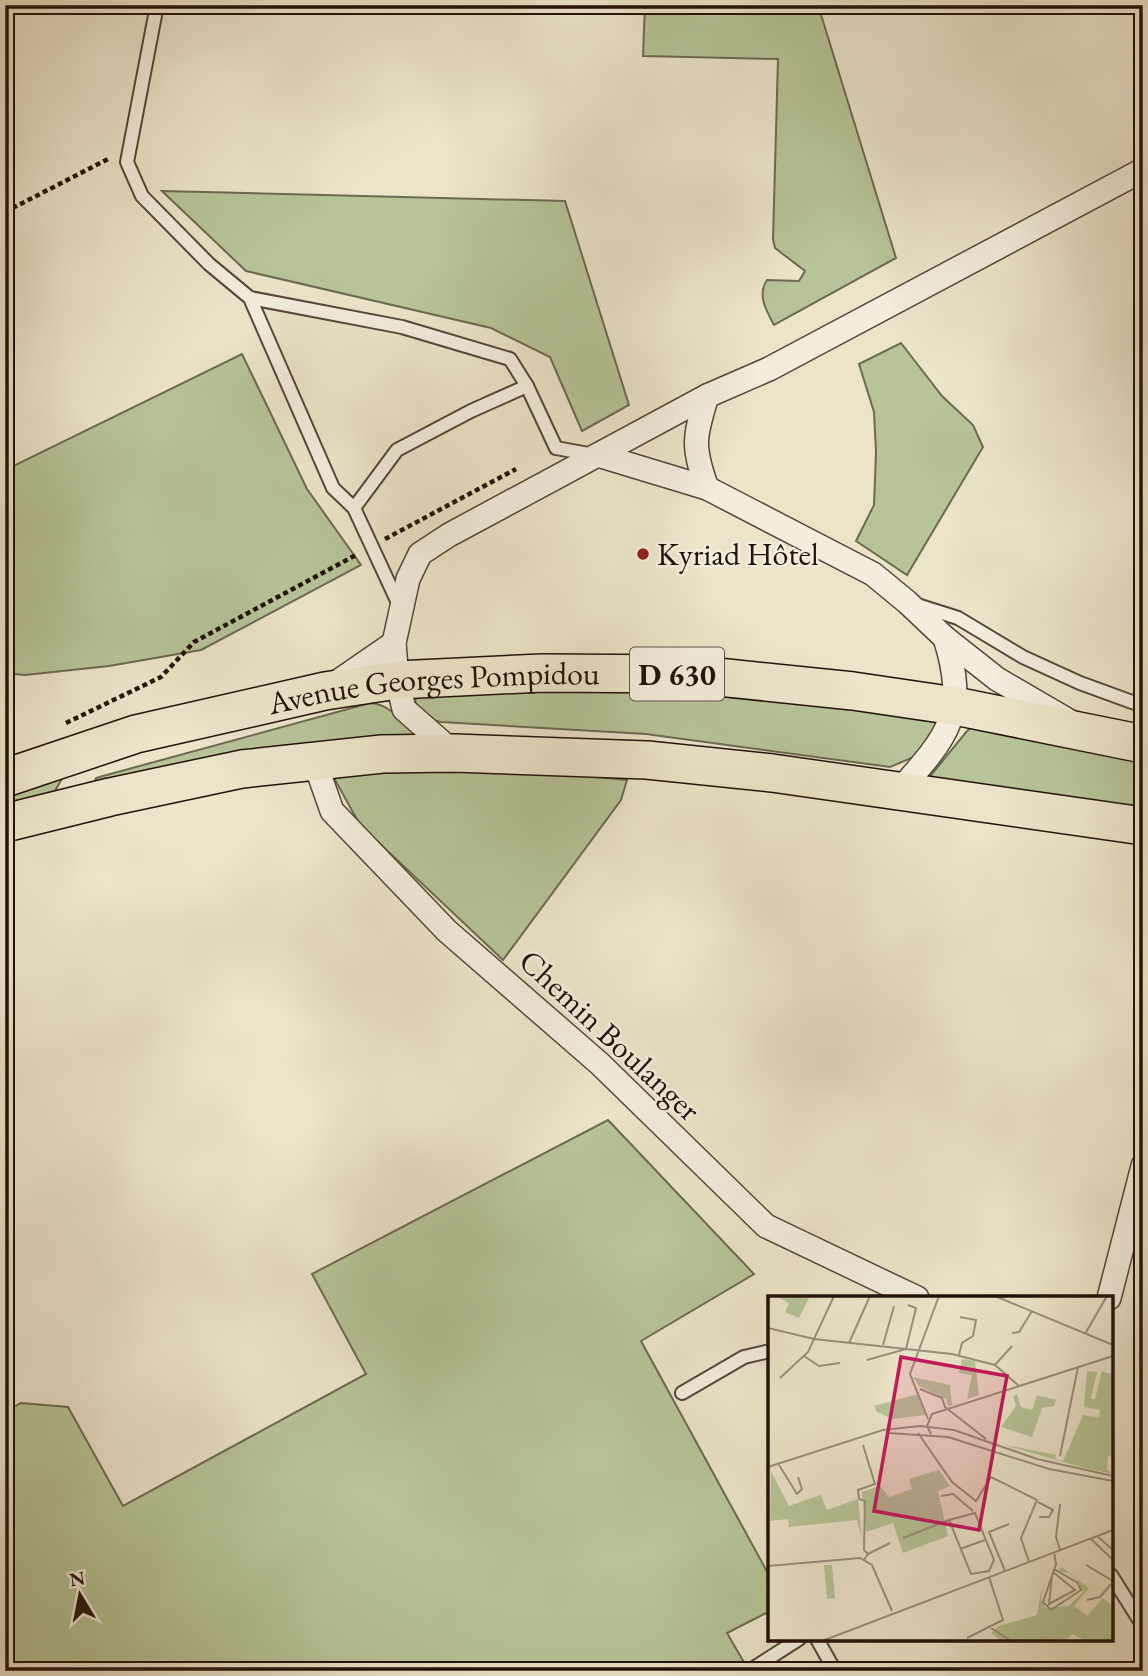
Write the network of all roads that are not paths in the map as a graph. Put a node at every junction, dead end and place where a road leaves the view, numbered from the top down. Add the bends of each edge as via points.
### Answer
1 (157, 5) edge
2 (1143, 170) edge
3 (250, 298) junction
4 (527, 386) junction
5 (707, 397) junction
6 (598, 455) junction
7 (707, 488) junction
8 (354, 508) junction
9 (907, 602) junction
10 (401, 608) junction
11 (945, 638) junction
12 (394, 643) junction
13 (397, 680) junction
14 (325, 691) junction
15 (955, 706) junction
16 (1143, 706) edge
17 (1086, 731) junction
18 (1143, 744) edge
19 (454, 753) junction
20 (318, 760) junction
21 (5, 778) edge
22 (898, 792) junction
23 (48, 811) junction
24 (5, 823) edge
25 (1143, 826) edge
26 (1143, 1166) edge
27 (913, 1296) edge
28 (1110, 1296) edge
29 (768, 1351) edge
30 (682, 1393) dead end
31 (1113, 1578) edge
32 (1143, 1626) edge
33 (796, 1641) edge
34 (818, 1641) edge
35 (748, 1671) edge
36 (835, 1671) edge

1 - 3 lane via 127,162 142,197
2 - 5 street via 769,369
3 - 4 lane via 402,327 510,359
3 - 8 lane via 333,488
4 - 6 lane via 556,448
4 - 8 lane via 397,450
5 - 6 street
5 - 7 street via 695,449
6 - 7 street
6 - 10 street via 420,554
7 - 9 street via 873,574
8 - 10 lane
9 - 11 street
9 - 16 lane via 958,618 1023,657
10 - 12 street
11 - 15 street via 953,663
11 - 17 street via 997,679
12 - 13 street
12 - 14 street
13 - 14 main road, Avenue Georges Pompidou / D 630
13 - 15 main road, Avenue Georges Pompidou / D 630 via 542,673 689,674
13 - 19 street via 404,709
14 - 21 main road, Avenue Georges Pompidou / D 630 via 136,734
14 - 23 main road via 239,732 83,776
15 - 17 main road, Avenue Georges Pompidou / D 630
15 - 22 street via 945,736
17 - 18 main road, Avenue Georges Pompidou / D 630
19 - 20 main road, Avenue Georges Pompidou
19 - 22 main road, Avenue Georges Pompidou via 647,760
20 - 23 main road, Avenue Georges Pompidou via 242,769
20 - 27 street, Chemin Boulanger via 332,811 447,931 600,1065 766,1226
22 - 25 main road, Avenue Georges Pompidou
23 - 24 main road, Avenue Georges Pompidou
26 - 28 street
29 - 30 lane via 744,1357
31 - 32 lane
33 - 35 lane
34 - 36 lane

